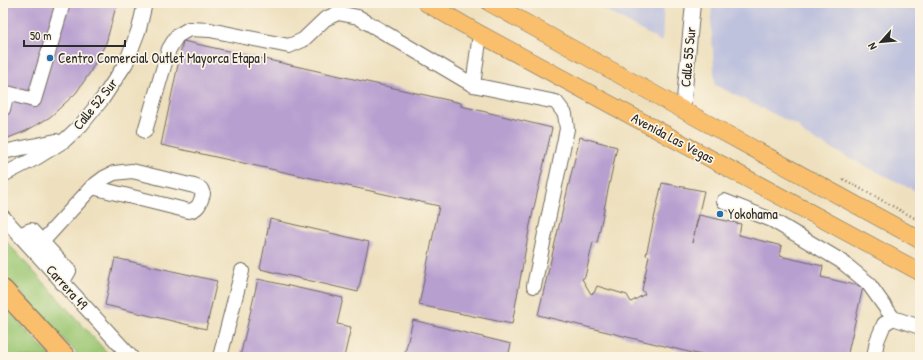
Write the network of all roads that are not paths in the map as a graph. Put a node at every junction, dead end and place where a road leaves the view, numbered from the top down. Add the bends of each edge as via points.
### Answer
1 (63, 3) edge
2 (145, 3) edge
3 (426, 3) edge
4 (490, 3) edge
5 (692, 3) edge
6 (480, 34) junction
7 (472, 85) junction
8 (3, 109) edge
9 (683, 110) junction
10 (145, 131) dead end
11 (65, 140) junction
12 (3, 152) edge
13 (4, 176) edge
14 (92, 187) junction
15 (724, 201) dead end
16 (3, 217) edge
17 (19, 235) junction
18 (920, 240) edge
19 (42, 242) junction
20 (242, 271) dead end
21 (920, 272) edge
22 (62, 283) junction
23 (534, 286) dead end
24 (3, 290) edge
25 (893, 318) junction
26 (920, 327) edge
27 (65, 357) edge
28 (131, 357) edge
29 (220, 357) edge
30 (874, 357) edge

1 - 8 street via 34,100 7,93
2 - 11 street, Calle 52 Sur via 139,29 126,63 104,98
3 - 6 main road, Avenida Las Vegas
4 - 9 main road, Avenida Las Vegas
5 - 9 street, Calle 55 Sur
6 - 7 street
6 - 21 main road, Avenida Las Vegas
7 - 10 street via 358,17 338,13 325,18 303,40 289,46 210,30 189,29 177,36 169,49
7 - 23 street via 556,102 565,114 567,128
9 - 18 main road, Avenida Las Vegas
11 - 12 street
11 - 13 street, Calle 52 Sur
14 - 14 street via 189,211 199,206 203,194 194,186 132,171 114,173
14 - 19 street
15 - 25 street via 772,220 841,261 868,283
16 - 17 street, Carrera 49
17 - 19 street via 31,230
17 - 22 street, Carrera 49
19 - 22 street via 69,271
20 - 29 street
22 - 28 street, Carrera 49
24 - 27 highway
25 - 26 street
25 - 30 street via 884,324 877,340

